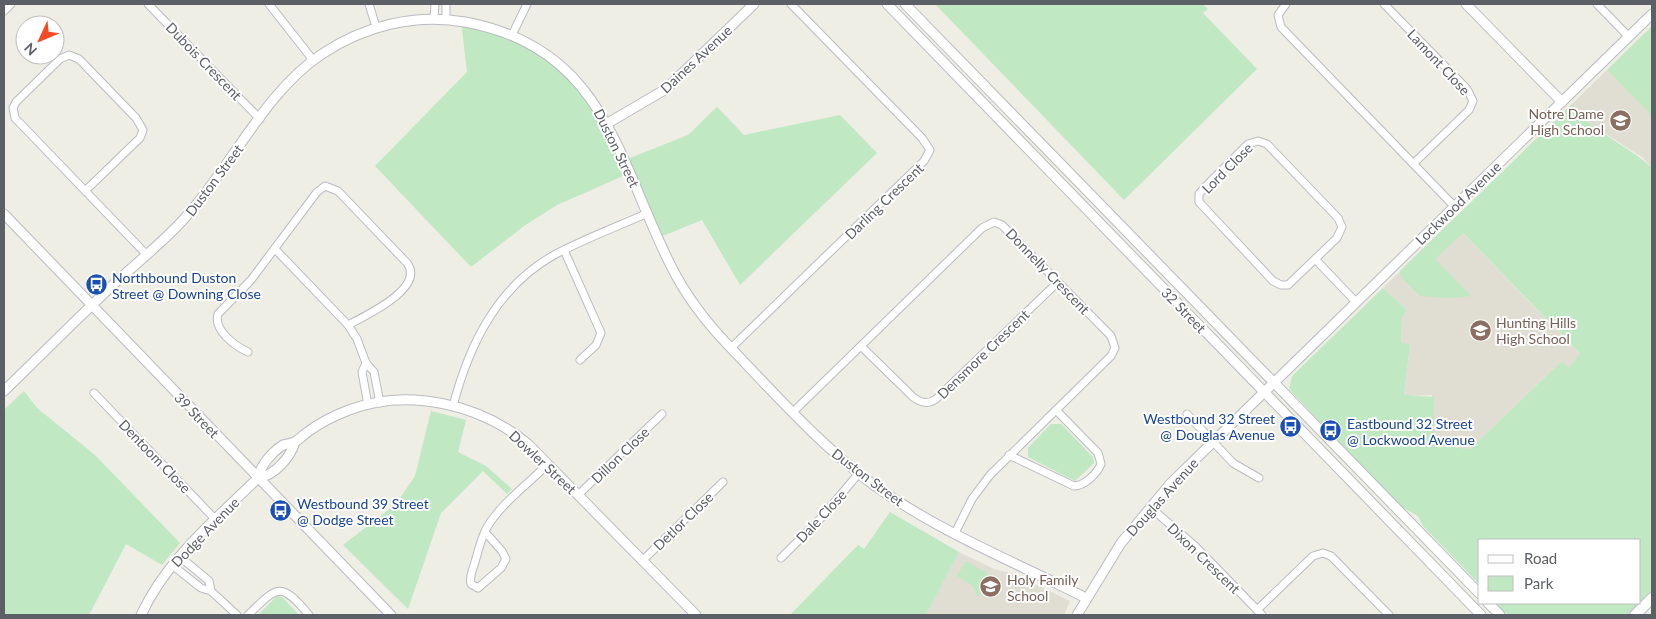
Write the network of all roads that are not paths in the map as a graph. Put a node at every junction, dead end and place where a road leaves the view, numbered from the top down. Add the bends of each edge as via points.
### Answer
1 (11, 4) edge
2 (148, 4) edge
3 (269, 4) edge
4 (369, 4) edge
5 (435, 4) edge
6 (446, 4) edge
7 (526, 4) edge
8 (754, 4) edge
9 (791, 4) edge
10 (887, 4) edge
11 (905, 4) edge
12 (1286, 4) edge
13 (1384, 4) edge
14 (1466, 4) edge
15 (1597, 4) edge
16 (4, 11) edge
17 (1652, 14) edge
18 (434, 20) junction
19 (446, 20) junction
20 (376, 27) junction
21 (512, 36) junction
22 (1629, 37) junction
23 (313, 60) junction
24 (1562, 102) junction
25 (260, 119) junction
26 (608, 123) junction
27 (1413, 164) junction
28 (86, 191) junction
29 (1454, 206) junction
30 (648, 213) junction
31 (4, 214) edge
32 (275, 249) junction
33 (564, 250) junction
34 (147, 255) junction
35 (1315, 259) junction
36 (1058, 282) junction
37 (1356, 302) junction
38 (92, 305) junction
39 (348, 325) junction
40 (860, 346) junction
41 (732, 348) junction
42 (248, 352) dead end
43 (580, 360) dead end
44 (366, 363) junction
45 (1273, 382) junction
46 (4, 391) edge
47 (1263, 392) junction
48 (94, 393) dead end
49 (380, 403) junction
50 (368, 405) junction
51 (453, 406) junction
52 (1056, 410) junction
53 (793, 412) junction
54 (662, 414) dead end
55 (1187, 414) dead end
56 (1212, 442) junction
57 (1010, 455) junction
58 (548, 464) junction
59 (859, 473) junction
60 (258, 478) junction
61 (1259, 478) dead end
62 (723, 482) dead end
63 (578, 495) junction
64 (1150, 507) junction
65 (216, 519) junction
66 (485, 532) junction
67 (954, 533) junction
68 (179, 556) junction
69 (781, 558) dead end
70 (642, 561) junction
71 (172, 564) junction
72 (211, 591) junction
73 (1478, 592) edge
74 (1086, 598) junction
75 (1652, 598) edge
76 (1489, 604) edge
77 (1260, 612) edge
78 (141, 615) edge
79 (236, 615) edge
80 (248, 615) edge
81 (308, 615) edge
82 (391, 615) edge
83 (696, 615) edge
84 (1077, 615) edge
85 (1389, 615) edge
86 (1481, 615) edge
87 (1500, 615) edge
88 (1635, 615) edge

1 - 16 street
2 - 25 street, Dubois Crescent
3 - 23 street
4 - 20 street
5 - 18 street
6 - 19 street
7 - 21 street
8 - 26 street, Daines Avenue via 666,89
9 - 41 street, Darling Crescent via 930,150 924,162
10 - 47 street, 32 Street
11 - 45 street, 32 Street
12 - 27 street via 1278,15 1281,27
13 - 27 street, Lamont Close via 1467,89 1473,101 1469,110
14 - 24 street
15 - 22 street
17 - 22 street, Lockwood Avenue
18 - 19 street, Duston Street
18 - 20 street, Duston Street via 404,21
19 - 21 street, Duston Street via 487,27
20 - 23 street, Duston Street via 339,43
21 - 26 street, Duston Street via 560,65 584,88
22 - 24 street, Lockwood Avenue
23 - 25 street, Duston Street via 285,87
24 - 29 street, Lockwood Avenue
25 - 34 street, Duston Street via 184,219
26 - 30 street, Duston Street
27 - 29 street
28 - 28 street via 140,138 143,130 140,122 79,59 69,55 60,59 18,100 13,110 17,121
28 - 34 street
29 - 37 street, Lockwood Avenue
30 - 33 street
30 - 41 street, Duston Street via 671,267 689,298
31 - 38 street, 39 Street
32 - 39 street
32 - 39 street via 319,189 328,186 338,191 407,262 411,275 400,292
32 - 42 street via 217,317 222,331
33 - 43 street via 601,333 596,345
33 - 51 street via 525,276 494,311 472,346
34 - 38 street, Duston Street
35 - 35 street, Lord Close via 1340,234 1341,222 1267,144 1258,141 1248,144 1202,191 1199,198 1202,207 1277,284 1288,285
35 - 37 street
36 - 40 street, Densmore Crescent via 929,403 913,397
36 - 40 street, Donnelly Crescent via 1005,227 990,223
36 - 52 street, Donnelly Crescent via 1111,336 1115,348 1112,356
37 - 45 street, Lockwood Avenue
38 - 46 street, Duston Street
38 - 60 street, 39 Street
39 - 44 street
40 - 53 street, Donnelly Crescent
41 - 53 street, Duston Street
44 - 49 street via 374,372
44 - 50 street via 362,372
45 - 47 street, Lockwood Avenue
45 - 73 street, 32 Street
47 - 56 street, Douglas Avenue
47 - 86 street, 32 Street
48 - 65 street, Dentoom Close
49 - 50 street, Dowler Street
49 - 51 street, Dowler Street via 416,400
50 - 60 street, Dowler Street via 323,422 295,442 291,454 268,476
51 - 58 street, Dowler Street via 502,426
52 - 57 street, Donnelly Crescent
52 - 57 street via 1098,453 1101,464 1097,471 1081,486 1074,486
53 - 59 street, Duston Street
54 - 63 street, Dillon Close
55 - 56 street
56 - 61 street via 1237,466
56 - 64 street, Douglas Avenue
57 - 67 street, Donnelly Crescent via 977,490
58 - 63 street, Dowler Street
58 - 66 street via 494,517
59 - 67 street, Duston Street via 906,506
59 - 69 street, Dale Close via 826,514
60 - 65 street, Dodge Avenue
60 - 82 street, 39 Street
62 - 70 street, Detlor Close
63 - 70 street, Dowler Street
64 - 74 street, Douglas Avenue via 1121,543
64 - 77 street, Dixon Crescent via 1196,547
65 - 68 street, Dodge Avenue
66 - 66 street via 470,577 471,584 478,588 501,568 506,559
67 - 74 street, Duston Street
68 - 71 street, Dodge Avenue
68 - 72 street via 209,581
70 - 83 street, Dowler Street
71 - 72 street via 201,588
71 - 78 street, Dodge Avenue
72 - 79 street
74 - 84 street, Douglas Avenue
75 - 88 main road
76 - 87 street
77 - 85 street, Dixon Crescent via 1313,556 1323,553 1332,556
80 - 81 street via 271,593 280,590 288,593

